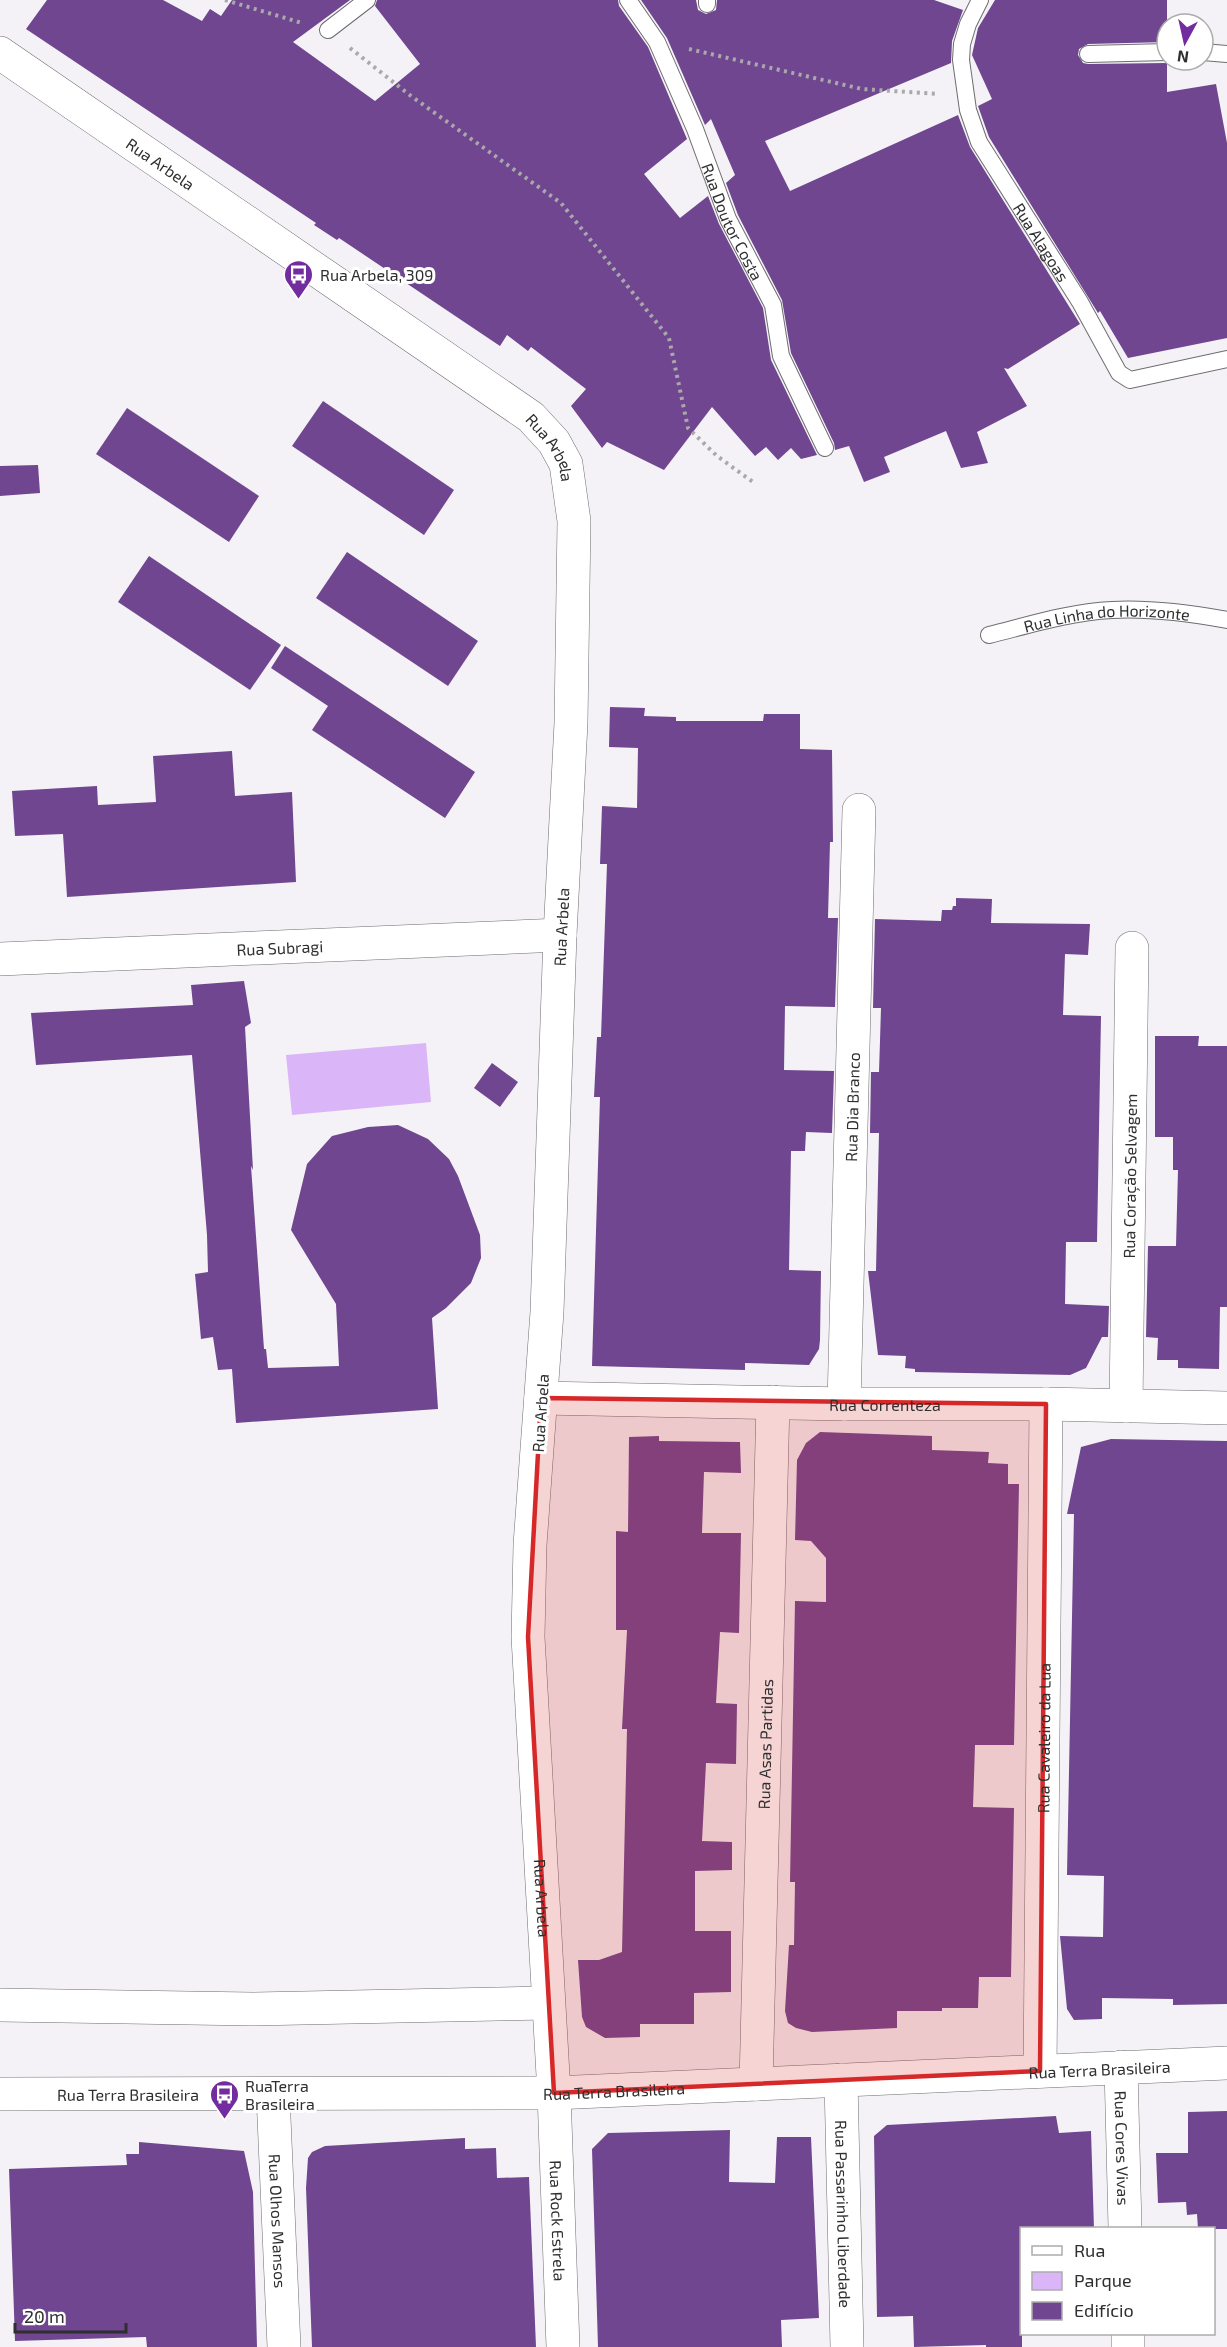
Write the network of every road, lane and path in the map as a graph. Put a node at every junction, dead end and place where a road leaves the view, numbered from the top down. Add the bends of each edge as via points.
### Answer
1 (225, 0) edge
2 (367, 0) edge
3 (628, 0) edge
4 (980, 0) edge
5 (328, 30) junction
6 (657, 42) junction
7 (1155, 52) edge
8 (0, 53) edge
9 (1088, 54) dead end
10 (966, 94) junction
11 (1227, 359) edge
12 (825, 448) dead end
13 (753, 483) dead end
14 (1227, 620) edge
15 (989, 635) dead end
16 (859, 810) dead end
17 (560, 935) junction
18 (1132, 948) dead end
19 (0, 959) edge
20 (541, 1398) junction
21 (773, 1402) junction
22 (844, 1404) junction
23 (1046, 1404) junction
24 (1126, 1406) junction
25 (1227, 1408) edge
26 (547, 2003) junction
27 (0, 2005) edge
28 (1227, 2063) edge
29 (1121, 2067) junction
30 (1040, 2071) junction
31 (841, 2080) junction
32 (756, 2084) junction
33 (554, 2093) junction
34 (0, 2094) edge
35 (273, 2095) junction
36 (1125, 2227) edge
37 (284, 2347) edge
38 (563, 2347) edge
39 (847, 2347) edge

1 - 5 path
2 - 5 lane
3 - 6 lane, Rua Doutor Costa
4 - 10 lane, Rua Alagoas via 962,44
5 - 13 path via 411,96 561,203 669,338 688,428
6 - 10 path via 862,88
6 - 12 lane, Rua Doutor Costa via 728,219 773,306 781,356
7 - 9 lane
8 - 17 street, Rua Arbela via 531,417 554,442 567,464 574,520 571,723
10 - 11 lane, Rua Alagoas via 979,142 1080,302 1119,373 1130,380
14 - 15 lane, Rua Linha do Horizonte via 1173,611 1110,610
16 - 22 street, Rua Dia Branco
17 - 19 street, Rua Subragi
17 - 20 street, Rua Arbela
18 - 24 street, Rua Coração Selvagem
20 - 21 street, Rua Correnteza
20 - 26 street, Rua Arbela via 528,1637
21 - 22 street, Rua Correnteza
21 - 32 street, Rua Asas Partidas
22 - 23 street, Rua Correnteza
23 - 24 street, Rua Correnteza
23 - 30 street, Rua Cavaleiro da Lua
24 - 25 street, Rua Correnteza
26 - 27 street via 252,2009
26 - 33 street, Rua Arbela
28 - 29 street, Rua Terra Brasileira
29 - 30 street, Rua Terra Brasileira
29 - 36 street, Rua Cores Vivas
30 - 31 street, Rua Terra Brasileira
31 - 32 street, Rua Terra Brasileira
31 - 39 street, Rua Passarinho Liberdade
32 - 33 street, Rua Terra Brasileira
33 - 35 street, Rua Terra Brasileira
33 - 38 street, Rua Rock Estrela
34 - 35 street, Rua Terra Brasileira
35 - 37 street, Rua Olhos Mansos

